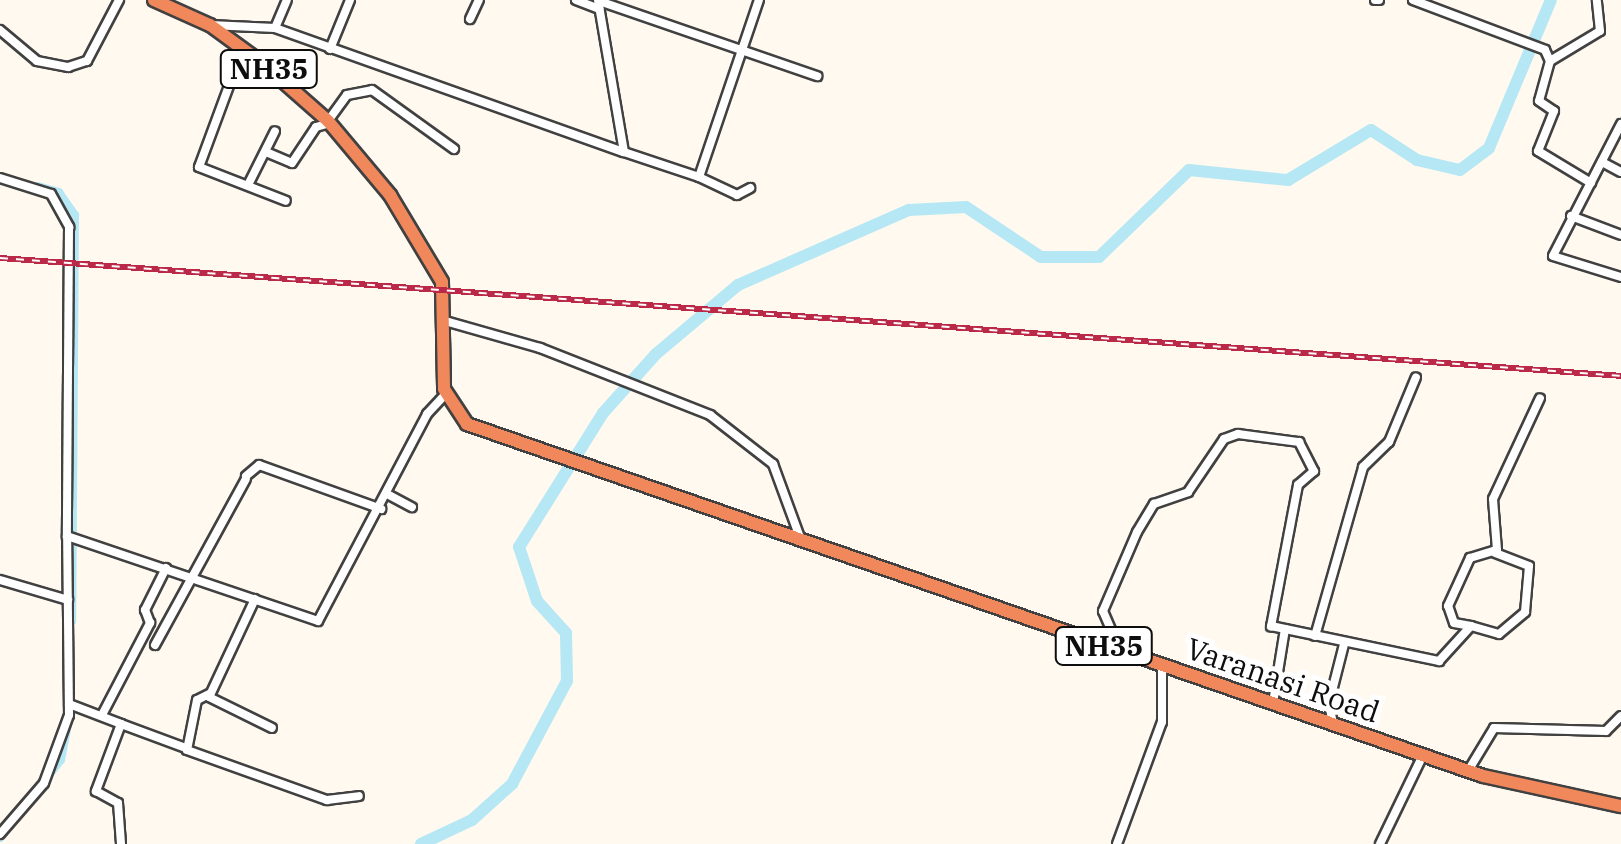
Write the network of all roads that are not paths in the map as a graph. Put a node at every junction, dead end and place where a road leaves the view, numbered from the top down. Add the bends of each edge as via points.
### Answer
1 (119, 0) edge
2 (287, 0) edge
3 (350, 0) edge
4 (479, 0) edge
5 (576, 0) edge
6 (759, 0) edge
7 (1413, 0) edge
8 (1597, 0) edge
9 (161, 1) edge
10 (599, 3) edge
11 (470, 19) dead end
12 (210, 25) junction
13 (275, 28) junction
14 (0, 30) edge
15 (741, 44) junction
16 (244, 48) junction
17 (330, 49) junction
18 (1550, 61) junction
19 (817, 76) dead end
20 (329, 122) junction
21 (1621, 124) edge
22 (276, 132) dead end
23 (454, 149) dead end
24 (266, 152) junction
25 (624, 152) junction
26 (1602, 162) junction
27 (1621, 172) edge
28 (0, 178) edge
29 (699, 178) junction
30 (1591, 183) junction
31 (248, 185) junction
32 (750, 188) dead end
33 (286, 200) dead end
34 (1572, 216) junction
35 (1621, 235) edge
36 (1621, 277) edge
37 (444, 321) junction
38 (1416, 377) dead end
39 (445, 395) junction
40 (1540, 398) dead end
41 (388, 496) junction
42 (412, 506) dead end
43 (380, 510) junction
44 (73, 537) junction
45 (802, 540) junction
46 (1495, 553) junction
47 (166, 568) junction
48 (194, 578) junction
49 (0, 580) edge
50 (256, 599) junction
51 (68, 600) junction
52 (1471, 626) junction
53 (1285, 629) junction
54 (1315, 636) junction
55 (155, 644) dead end
56 (1344, 644) junction
57 (1121, 652) junction
58 (1162, 665) junction
59 (209, 694) junction
60 (1272, 702) junction
61 (72, 704) junction
62 (103, 713) junction
63 (1621, 716) edge
64 (121, 724) junction
65 (1332, 724) junction
66 (272, 728) dead end
67 (186, 748) junction
68 (1423, 755) junction
69 (1468, 771) junction
70 (359, 796) dead end
71 (1621, 806) edge
72 (0, 834) edge
73 (120, 844) edge
74 (1117, 844) edge
75 (1380, 844) edge

1 - 14 street via 87,61 68,68 37,61
2 - 13 street
3 - 17 street
4 - 11 street
5 - 10 street
6 - 15 street
7 - 18 street via 1515,33
8 - 18 street via 1600,31
9 - 12 highway, NH35
10 - 15 street
10 - 25 street
12 - 13 street
12 - 16 highway, NH35
13 - 17 street
15 - 19 street
15 - 29 street
16 - 20 highway, NH35
16 - 31 street via 198,162 203,172
17 - 25 street
18 - 30 street via 1539,101 1554,111 1538,152
20 - 23 street via 347,95 372,90
20 - 24 street via 316,128 292,163
20 - 37 highway, NH35 via 436,269
21 - 26 street
22 - 24 street
24 - 31 street
25 - 29 street
26 - 27 street
26 - 30 street
28 - 44 street via 51,194 69,228
29 - 32 street via 737,195
30 - 34 street
31 - 33 street
34 - 35 street
34 - 36 street via 1554,259
37 - 39 highway, NH35
37 - 45 street via 540,348 710,415 769,460
38 - 54 street via 1389,442 1363,467 1337,582
39 - 41 street via 427,414
39 - 45 highway, Varanasi Road / NH35 via 467,424
40 - 46 street via 1493,498
41 - 42 street
41 - 43 street
43 - 48 street via 259,465
43 - 50 street via 321,619
44 - 47 street
44 - 51 street
45 - 57 highway, Varanasi Road / NH35
46 - 52 street via 1470,558 1449,601 1454,623
46 - 52 street via 1529,566 1526,612 1499,634
47 - 48 street
47 - 62 street via 145,610 150,623
48 - 50 street
48 - 55 street
49 - 51 street
50 - 59 street
51 - 61 street
52 - 56 street via 1434,662 1399,648
53 - 54 street
53 - 57 street via 1270,621 1296,525 1298,485 1314,471 1298,442 1233,434 1188,492 1154,504 1135,536 1103,611
53 - 60 street
54 - 56 street
56 - 65 street via 1329,703
57 - 58 highway, Varanasi Road / NH35
58 - 60 highway, Varanasi Road / NH35
58 - 74 street via 1162,722
59 - 66 street
59 - 67 street via 197,700
60 - 65 highway, Varanasi Road / NH35
61 - 62 street
61 - 72 street via 44,783
62 - 64 street
63 - 69 street via 1606,731 1494,728
64 - 67 street
64 - 73 street via 96,787 118,803
65 - 68 highway, Varanasi Road / NH35
67 - 70 street via 327,800
68 - 69 highway, Varanasi Road / NH35
68 - 75 street
69 - 71 highway, Varanasi Road / NH35

